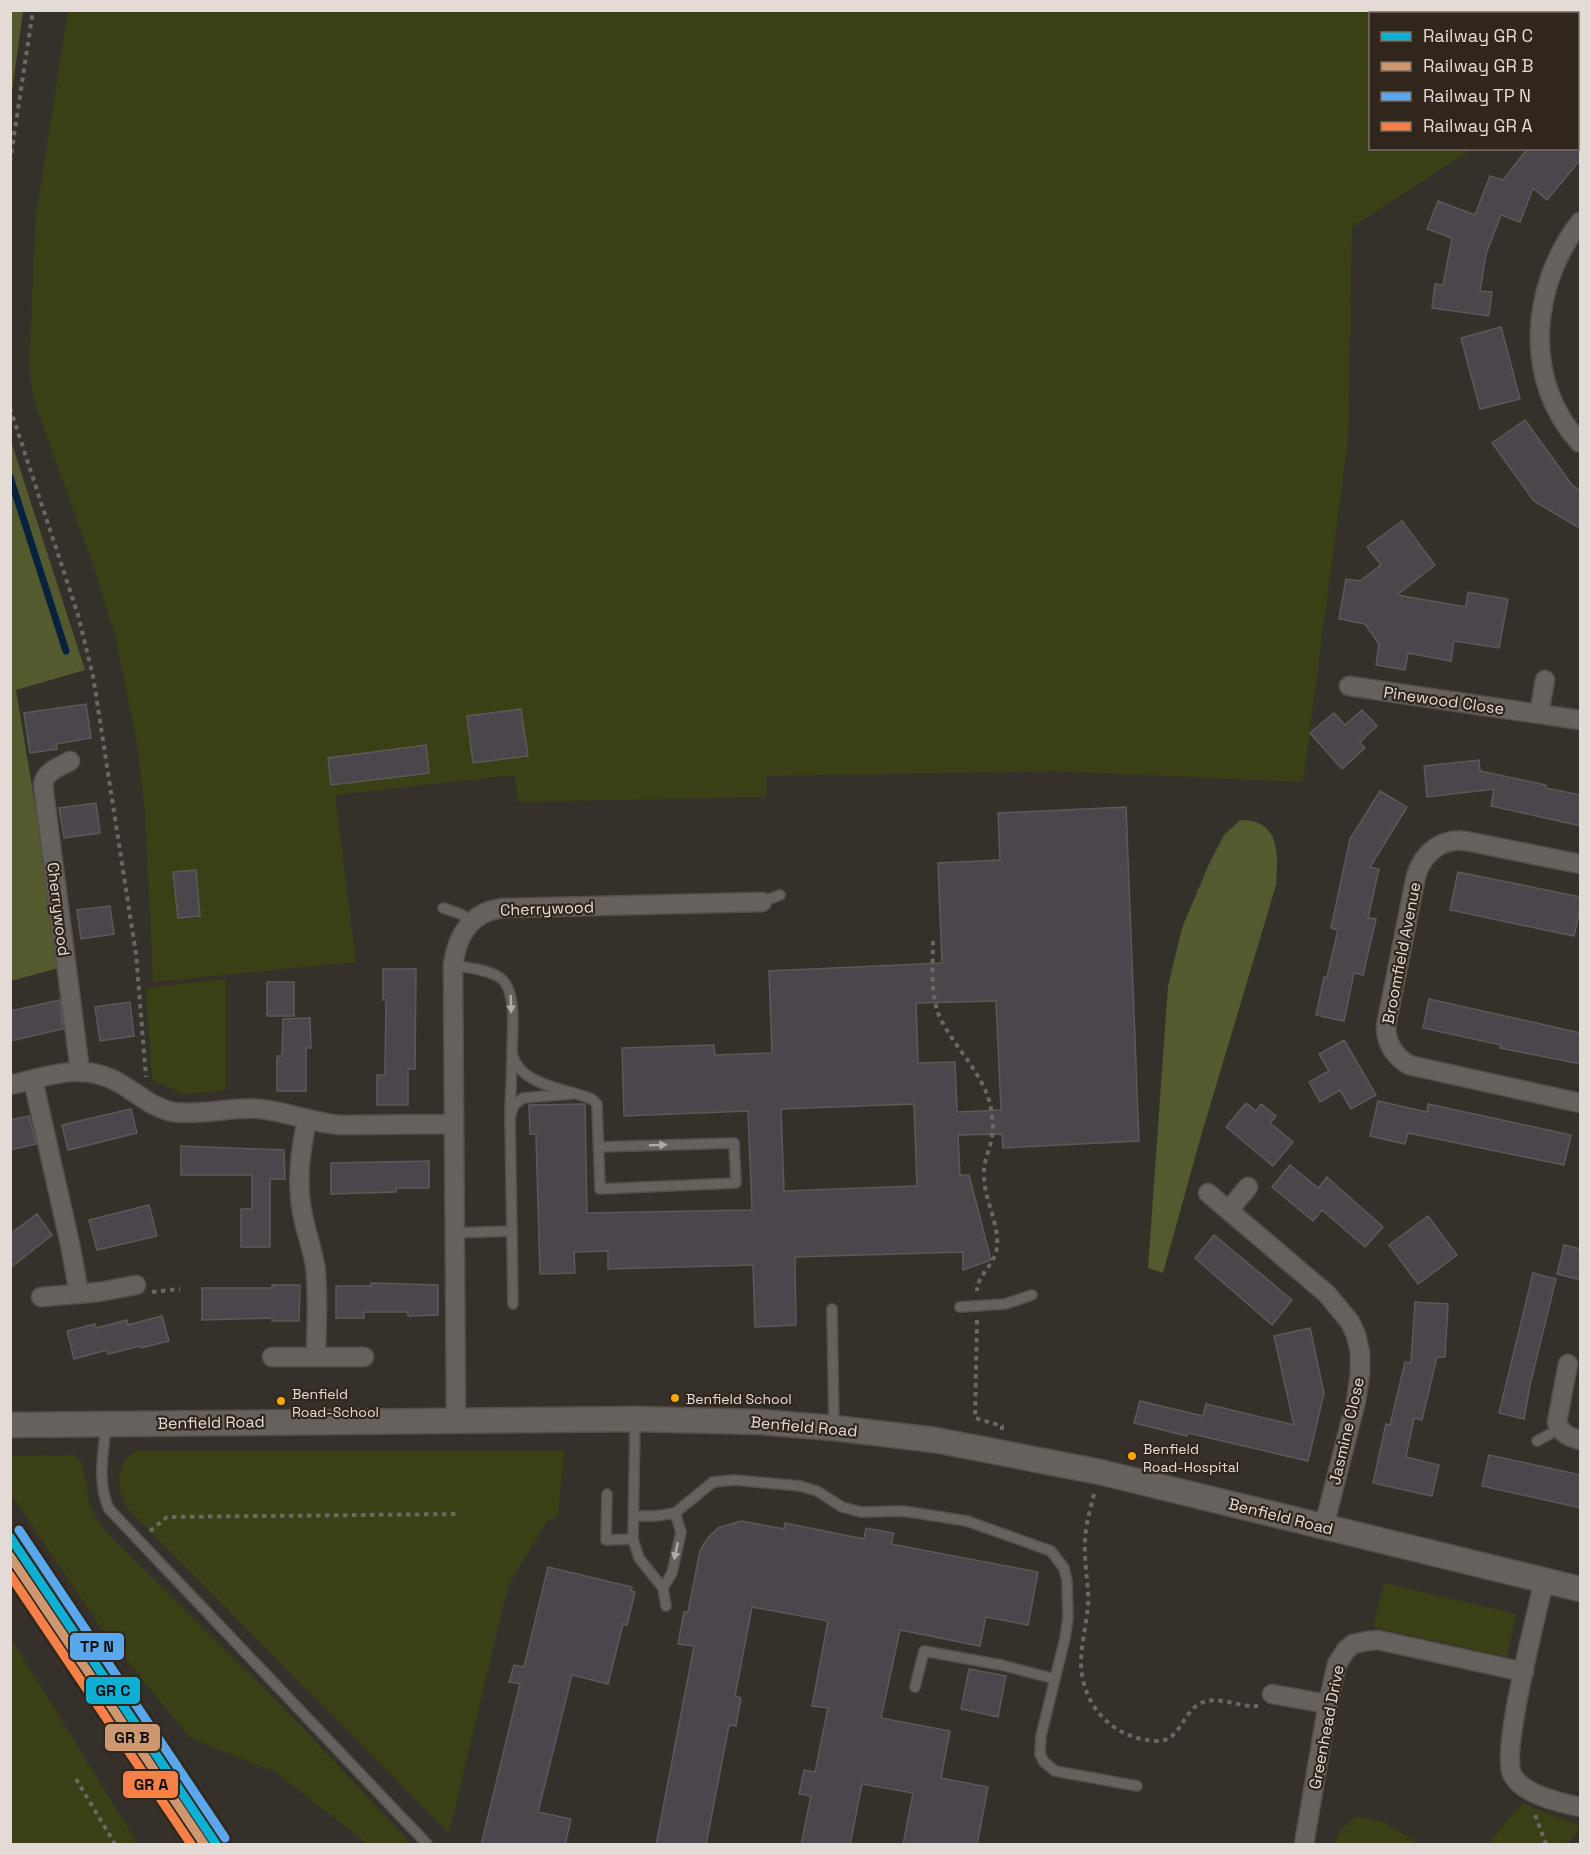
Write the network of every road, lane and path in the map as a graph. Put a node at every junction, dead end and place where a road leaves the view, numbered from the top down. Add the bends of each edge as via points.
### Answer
1 (33, 10) edge
2 (10, 162) edge
3 (1581, 222) edge
4 (10, 408) edge
5 (1581, 443) edge
6 (1545, 680) dead end
7 (1349, 686) dead end
8 (1539, 714) junction
9 (1581, 720) edge
10 (70, 761) dead end
11 (1581, 864) edge
12 (780, 895) dead end
13 (762, 902) joint
14 (443, 908) dead end
15 (471, 922) junction
16 (933, 941) dead end
17 (453, 965) junction
18 (512, 1054) junction
19 (80, 1071) junction
20 (33, 1080) junction
21 (10, 1085) edge
22 (576, 1094) junction
23 (148, 1102) junction
24 (1581, 1103) edge
25 (510, 1117) junction
26 (307, 1120) junction
27 (453, 1124) junction
28 (599, 1147) junction
29 (1248, 1187) dead end
30 (1208, 1193) dead end
31 (1229, 1210) junction
32 (511, 1231) junction
33 (454, 1233) junction
34 (136, 1285) dead end
35 (79, 1293) junction
36 (1032, 1295) dead end
37 (41, 1297) dead end
38 (513, 1304) dead end
39 (977, 1306) junction
40 (960, 1307) dead end
41 (832, 1309) dead end
42 (272, 1357) dead end
43 (316, 1357) junction
44 (364, 1357) dead end
45 (1568, 1364) dead end
46 (634, 1419) junction
47 (456, 1421) junction
48 (106, 1423) junction
49 (10, 1425) edge
50 (834, 1428) junction
51 (1559, 1429) junction
52 (1581, 1440) edge
53 (1536, 1441) dead end
54 (998, 1451) junction
55 (1100, 1473) junction
56 (607, 1494) dead end
57 (675, 1512) junction
58 (459, 1514) dead end
59 (634, 1516) junction
60 (1324, 1526) junction
61 (633, 1539) junction
62 (137, 1541) junction
63 (1544, 1580) junction
64 (663, 1588) junction
65 (1581, 1589) edge
66 (666, 1606) dead end
67 (1524, 1672) junction
68 (1055, 1679) junction
69 (915, 1687) dead end
70 (1272, 1694) joint
71 (1328, 1704) junction
72 (76, 1779) dead end
73 (1137, 1786) dead end
74 (1581, 1807) edge
75 (116, 1845) edge
76 (427, 1845) edge
77 (1304, 1845) edge

1 - 2 path
3 - 5 street via 1568,238 1549,278 1539,337 1551,393 1566,425
4 - 23 path via 78,615 93,676 136,954
6 - 8 street
7 - 8 street, Pinewood Close
8 - 9 street, Pinewood Close
10 - 19 street, Cherrywood via 51,772 43,784
11 - 24 street, Broomfield Avenue via 1466,841 1452,840 1433,849 1416,876 1386,1034 1392,1049 1409,1065
12 - 13 lane
13 - 15 street, Cherrywood via 503,908 484,912
14 - 15 lane via 462,914
15 - 17 street via 458,942
16 - 39 path via 933,987 938,1013 985,1089 993,1120 983,1174 997,1247 993,1261 977,1284
17 -> 18 lane via 493,974 506,983 512,998
17 - 27 street
18 - 22 lane via 530,1078
18 - 25 lane
19 - 20 street
19 - 23 street via 98,1072
20 - 21 street
20 - 35 street
22 - 25 lane via 523,1098 514,1105
22 - 28 lane via 597,1104
23 - 26 street via 175,1112 262,1109
25 - 32 lane
26 - 27 street via 341,1125
26 - 43 street via 299,1186 315,1272
27 - 33 street
28 -> 28 lane via 734,1143 736,1183 600,1189
29 - 31 street
30 - 31 street, Jasmine Close
31 - 60 street, Jasmine Close via 1327,1294 1356,1335 1360,1352 1356,1401
32 - 33 lane
32 - 38 lane
33 - 47 street
34 - 35 street
35 - 37 street
36 - 39 lane via 1005,1304
39 - 40 lane
39 - 54 path via 975,1418 1002,1426
41 - 50 lane
42 - 43 street
43 - 44 street
45 - 51 street via 1557,1414
46 - 47 street, Benfield Road
46 - 50 street, Benfield Road
46 - 59 lane
47 - 48 street, Benfield Road
48 - 49 street, Benfield Road
48 - 62 lane via 104,1498
50 - 54 street, Benfield Road
51 - 52 street
51 - 53 lane
54 - 55 street, Benfield Road
55 - 60 street, Benfield Road
55 - 70 path via 1086,1533 1088,1601 1081,1664 1086,1691 1101,1716 1118,1731 1163,1741 1174,1735 1201,1704 1214,1700 1262,1705
56 - 61 lane via 606,1540
57 - 59 lane
57 -> 64 lane via 681,1532 672,1573
57 - 68 lane via 706,1486 722,1480 800,1486 850,1510 903,1511 967,1521 1040,1546 1058,1559 1067,1581 1068,1618
58 - 62 path via 167,1517
59 - 61 lane
60 - 63 street, Benfield Road
61 - 64 lane via 639,1558
62 - 76 lane
63 - 65 street, Benfield Road
63 - 67 street
64 - 66 lane
67 - 71 street, Greenhead Drive via 1390,1642 1360,1642 1340,1657
67 - 74 street via 1509,1750 1512,1774 1537,1794
68 - 69 lane via 924,1651
68 - 73 lane via 1039,1746 1044,1762 1055,1771
70 - 71 street
71 - 77 street, Greenhead Drive
72 - 75 path

